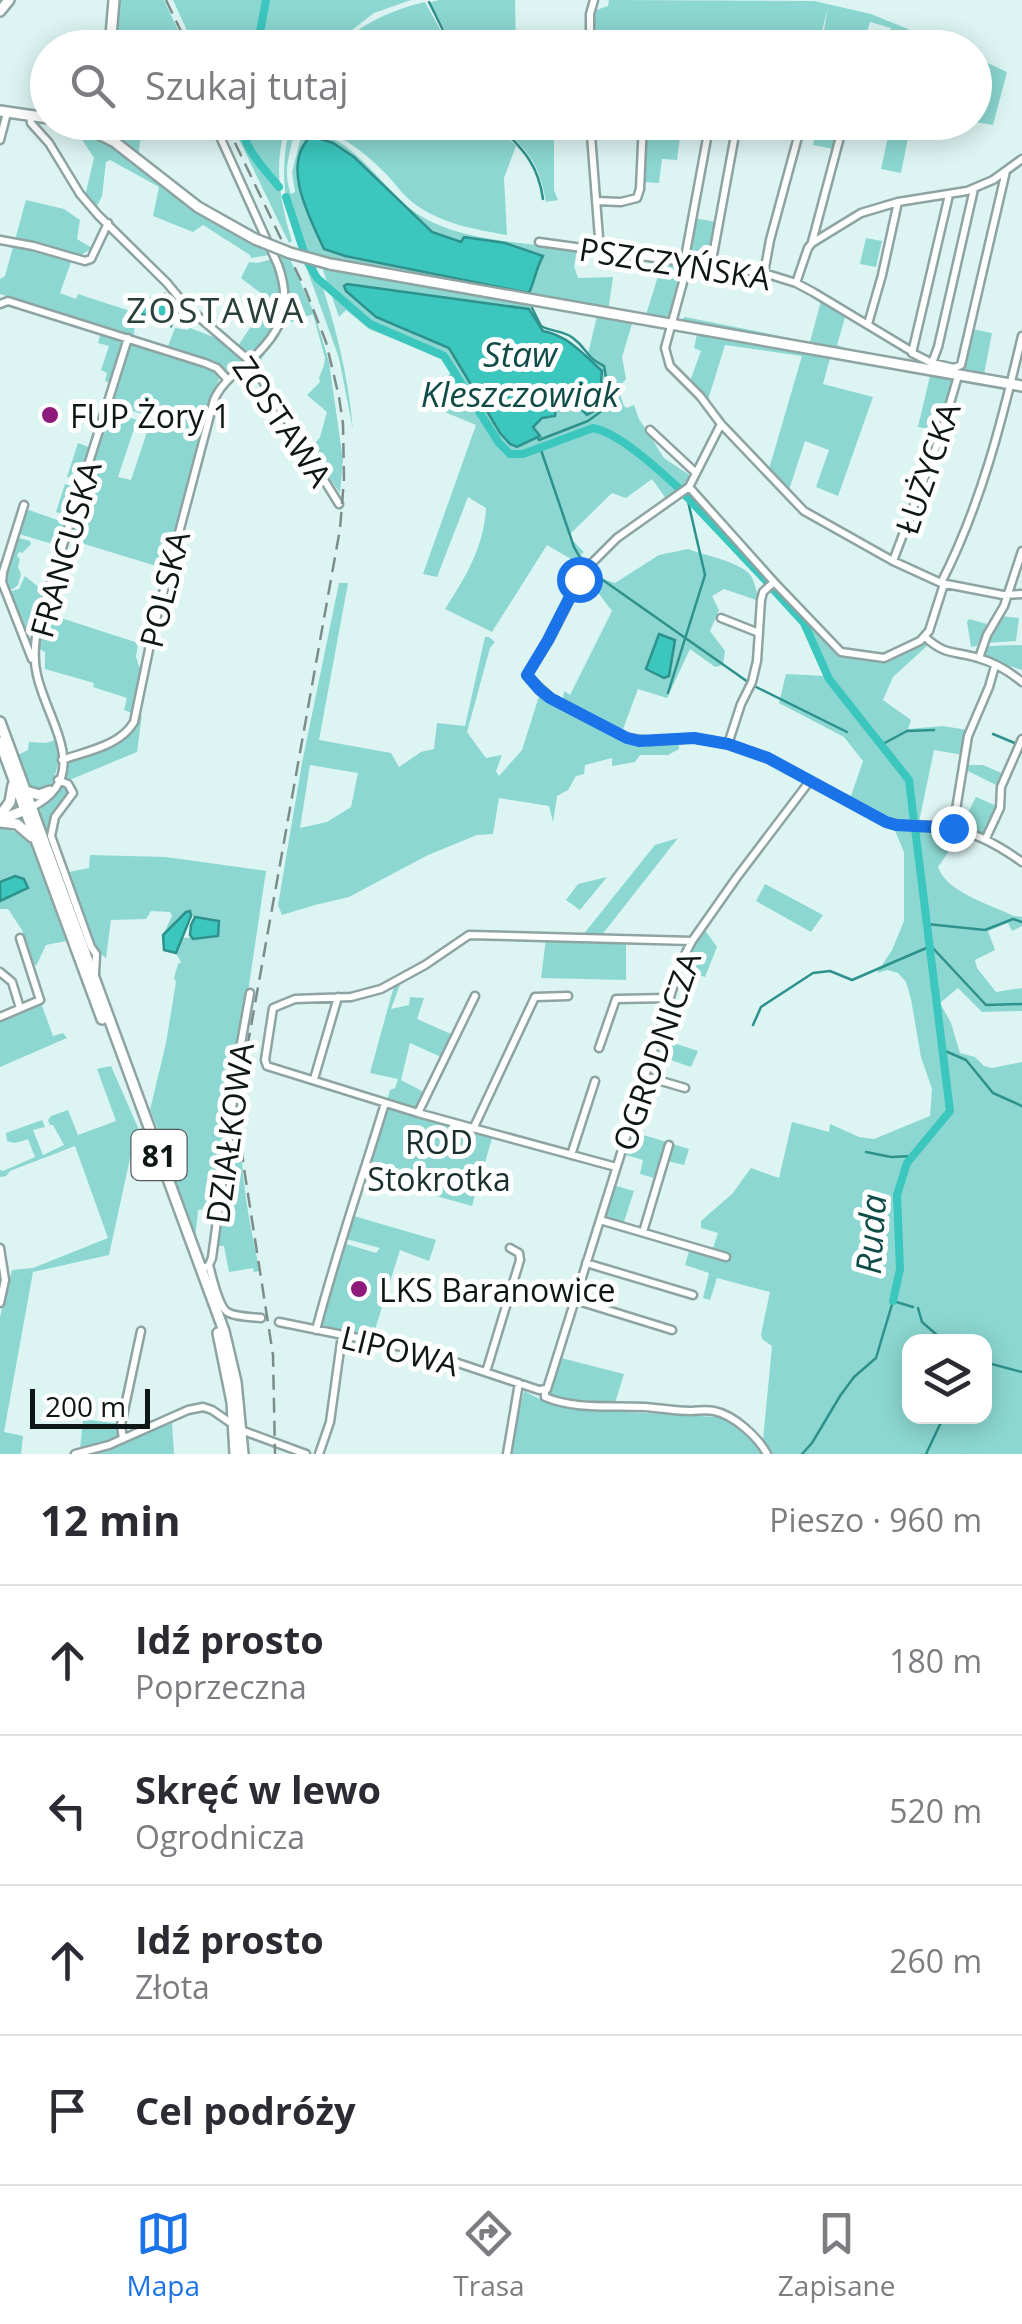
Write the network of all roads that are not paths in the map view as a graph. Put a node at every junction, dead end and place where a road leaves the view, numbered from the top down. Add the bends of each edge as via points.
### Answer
1 (9, 0) edge
2 (114, 0) edge
3 (594, 0) edge
4 (0, 11) edge
5 (112, 30) edge
6 (590, 30) edge
7 (3, 112) edge
8 (30, 116) edge
9 (0, 140) edge
10 (47, 140) edge
11 (112, 140) edge
12 (220, 140) edge
13 (591, 140) edge
14 (642, 140) edge
15 (707, 140) edge
16 (735, 140) edge
17 (797, 140) edge
18 (839, 140) edge
19 (116, 142) joint
20 (1022, 160) edge
21 (1006, 171) junction
22 (974, 188) junction
23 (949, 195) junction
24 (596, 201) junction
25 (898, 202) junction
26 (108, 223) junction
27 (0, 240) edge
28 (538, 242) dead end
29 (812, 243) junction
30 (600, 251) junction
31 (686, 264) junction
32 (710, 266) junction
33 (764, 274) junction
34 (796, 283) junction
35 (0, 304) edge
36 (868, 324) junction
37 (671, 325) junction
38 (1022, 336) edge
39 (128, 338) junction
40 (912, 353) junction
41 (250, 361) junction
42 (932, 363) junction
43 (908, 367) junction
44 (958, 372) junction
45 (228, 380) junction
46 (1010, 384) junction
47 (1022, 386) edge
48 (721, 424) junction
49 (650, 430) dead end
50 (695, 472) junction
51 (689, 488) junction
52 (338, 504) dead end
53 (24, 505) dead end
54 (1022, 551) edge
55 (893, 561) junction
56 (2, 565) edge
57 (774, 582) junction
58 (943, 584) junction
59 (1022, 594) edge
60 (1006, 595) junction
61 (722, 618) dead end
62 (37, 628) junction
63 (21, 631) junction
64 (759, 633) junction
65 (925, 637) junction
66 (979, 658) junction
67 (35, 665) junction
68 (996, 666) junction
69 (1022, 682) edge
70 (0, 722) edge
71 (1022, 739) edge
72 (0, 742) edge
73 (728, 744) junction
74 (62, 760) junction
75 (13, 778) junction
76 (59, 781) junction
77 (809, 782) junction
78 (26, 790) junction
79 (50, 790) junction
80 (31, 807) junction
81 (0, 817) edge
82 (953, 828) junction
83 (986, 838) junction
84 (36, 840) junction
85 (1022, 862) edge
86 (20, 938) dead end
87 (692, 941) junction
88 (96, 954) junction
89 (96, 965) junction
90 (0, 972) edge
91 (94, 979) junction
92 (250, 993) dead end
93 (475, 996) dead end
94 (568, 996) dead end
95 (338, 997) junction
96 (669, 998) junction
97 (20, 1008) junction
98 (0, 1017) edge
99 (598, 1048) dead end
100 (644, 1076) junction
101 (314, 1079) junction
102 (595, 1082) dead end
103 (685, 1088) dead end
104 (385, 1103) junction
105 (418, 1113) junction
106 (474, 1127) junction
107 (668, 1145) dead end
108 (571, 1154) junction
109 (616, 1167) junction
110 (600, 1220) junction
111 (642, 1232) junction
112 (0, 1248) edge
113 (510, 1248) dead end
114 (726, 1257) dead end
115 (586, 1264) junction
116 (205, 1267) junction
117 (692, 1295) dead end
118 (575, 1300) junction
119 (0, 1303) edge
120 (260, 1318) dead end
121 (279, 1322) dead end
122 (316, 1330) junction
123 (672, 1330) dead end
124 (141, 1331) dead end
125 (342, 1335) junction
126 (486, 1372) junction
127 (519, 1384) junction
128 (545, 1390) junction
129 (237, 1428) junction
130 (123, 1439) junction
131 (74, 1454) edge
132 (239, 1454) edge
133 (306, 1454) edge
134 (318, 1454) edge
135 (507, 1454) edge
136 (767, 1454) edge

1 - 4 main road
2 - 5 main road
3 - 6 street
7 - 8 main road
7 - 9 street
10 - 26 street, ZOSTAWA via 80,194
11 - 19 main road
12 - 41 street, POLSKA via 284,286 278,327
13 - 24 street
14 - 24 street via 636,198
15 - 31 street
16 - 32 street
17 - 33 street
18 - 29 street
19 - 37 main road, PSZCZYŃSKA, bridge via 198,207 282,250
20 - 21 street
21 - 22 street
21 - 44 street, ŁUŻYCKA
22 - 23 street
22 - 42 street
23 - 25 street
23 - 40 street
24 - 30 street
25 - 29 street
25 - 36 street
26 - 27 street via 85,261
26 - 41 street, ZOSTAWA via 186,306
28 - 30 street, PSZCZYŃSKA
29 - 34 street
30 - 31 street, PSZCZYŃSKA
31 - 32 street, PSZCZYŃSKA
31 - 37 street
32 - 33 street, PSZCZYŃSKA
33 - 34 street, PSZCZYŃSKA
34 - 36 street, PSZCZYŃSKA
35 - 39 street via 8,300
36 - 40 street, PSZCZYŃSKA
37 - 43 main road, PSZCZYŃSKA
37 - 48 street via 665,348 670,366
38 - 46 street
39 - 45 street via 210,364
39 - 62 street, FRANCUSKA
40 - 42 street, PSZCZYŃSKA
40 - 43 street
41 - 45 street, POLSKA
41 - 52 street, ZOSTAWA
42 - 44 street, PSZCZYŃSKA
43 - 44 main road, PSZCZYŃSKA
44 - 46 main road, PSZCZYŃSKA
44 - 55 street, ŁUŻYCKA
45 - 74 street, POLSKA via 212,406 134,722 117,740
46 - 47 main road, PSZCZYŃSKA
46 - 58 street via 974,512
48 - 50 street
48 - 55 street via 804,511
49 - 50 street
50 - 51 street
51 - 57 street
51 - 73 street via 590,563 527,675 550,698 639,741
53 - 56 street
54 - 60 street
55 - 58 street
56 - 63 street
57 - 64 street via 763,592
57 - 65 street via 841,652 884,658
58 - 60 street
58 - 65 street
59 - 60 street
60 - 66 street
61 - 64 street
62 - 63 street
62 - 67 street, FRANCUSKA
63 - 67 street
64 - 73 street via 752,682
65 - 66 street via 947,653
66 - 68 street
67 - 74 street, FRANCUSKA
68 - 69 street
68 - 82 street via 968,736
70 - 78 main road, 81
71 - 83 street
72 - 75 main road, 81
73 - 77 street
74 - 76 street, FRANCUSKA
75 - 80 main road, 81
75 - 81 main road via 12,798
76 - 79 street, FRANCUSKA
76 - 80 street, FRANCUSKA
76 - 88 street via 73,793 51,836
77 - 82 street via 886,822
77 - 87 street, OGRODNICZA
78 - 79 main road
78 - 80 main road, 81
79 - 80 street, FRANCUSKA
80 - 81 main road
80 - 84 main road, 81
80 - 91 main road, 81
81 - 84 main road
82 - 83 street
83 - 85 street
84 - 129 main road, 81 via 218,1332
86 - 97 street via 40,1000
87 - 95 street via 469,935 381,989
87 - 96 street, OGRODNICZA
88 - 89 street
88 - 89 street via 106,961
89 - 91 street
90 - 97 street via 12,982
91 - 116 main road, 81
92 - 116 street, DZIAŁKOWA via 213,1250
93 - 105 street
94 - 106 street via 536,998
95 - 101 street
95 - 101 street via 294,999 272,1008 264,1064
96 - 99 street via 616,998
96 - 100 street, OGRODNICZA
97 - 98 street
100 - 103 street
100 - 109 street, OGRODNICZA
101 - 104 street
102 - 108 street
104 - 105 street
104 - 122 street
105 - 106 street
106 - 108 street
107 - 111 street
108 - 109 street
109 - 110 street, OGRODNICZA
110 - 111 street
110 - 115 street, OGRODNICZA
111 - 114 street
112 - 119 street
113 - 126 street via 520,1260
115 - 117 street
115 - 118 street, OGRODNICZA
116 - 120 street via 225,1310
116 - 129 main road, 81 via 236,1382
118 - 123 street
118 - 128 street, OGRODNICZA
121 - 122 street, LIPOWA
122 - 125 street, LIPOWA
124 - 130 street
125 - 126 street, LIPOWA
125 - 134 street via 330,1422
126 - 127 street, LIPOWA
127 - 128 street
127 - 135 street
128 - 136 street via 550,1400 574,1404 715,1411 745,1429
129 - 130 street via 208,1408
129 - 132 main road, 81
129 - 133 street
130 - 131 street

